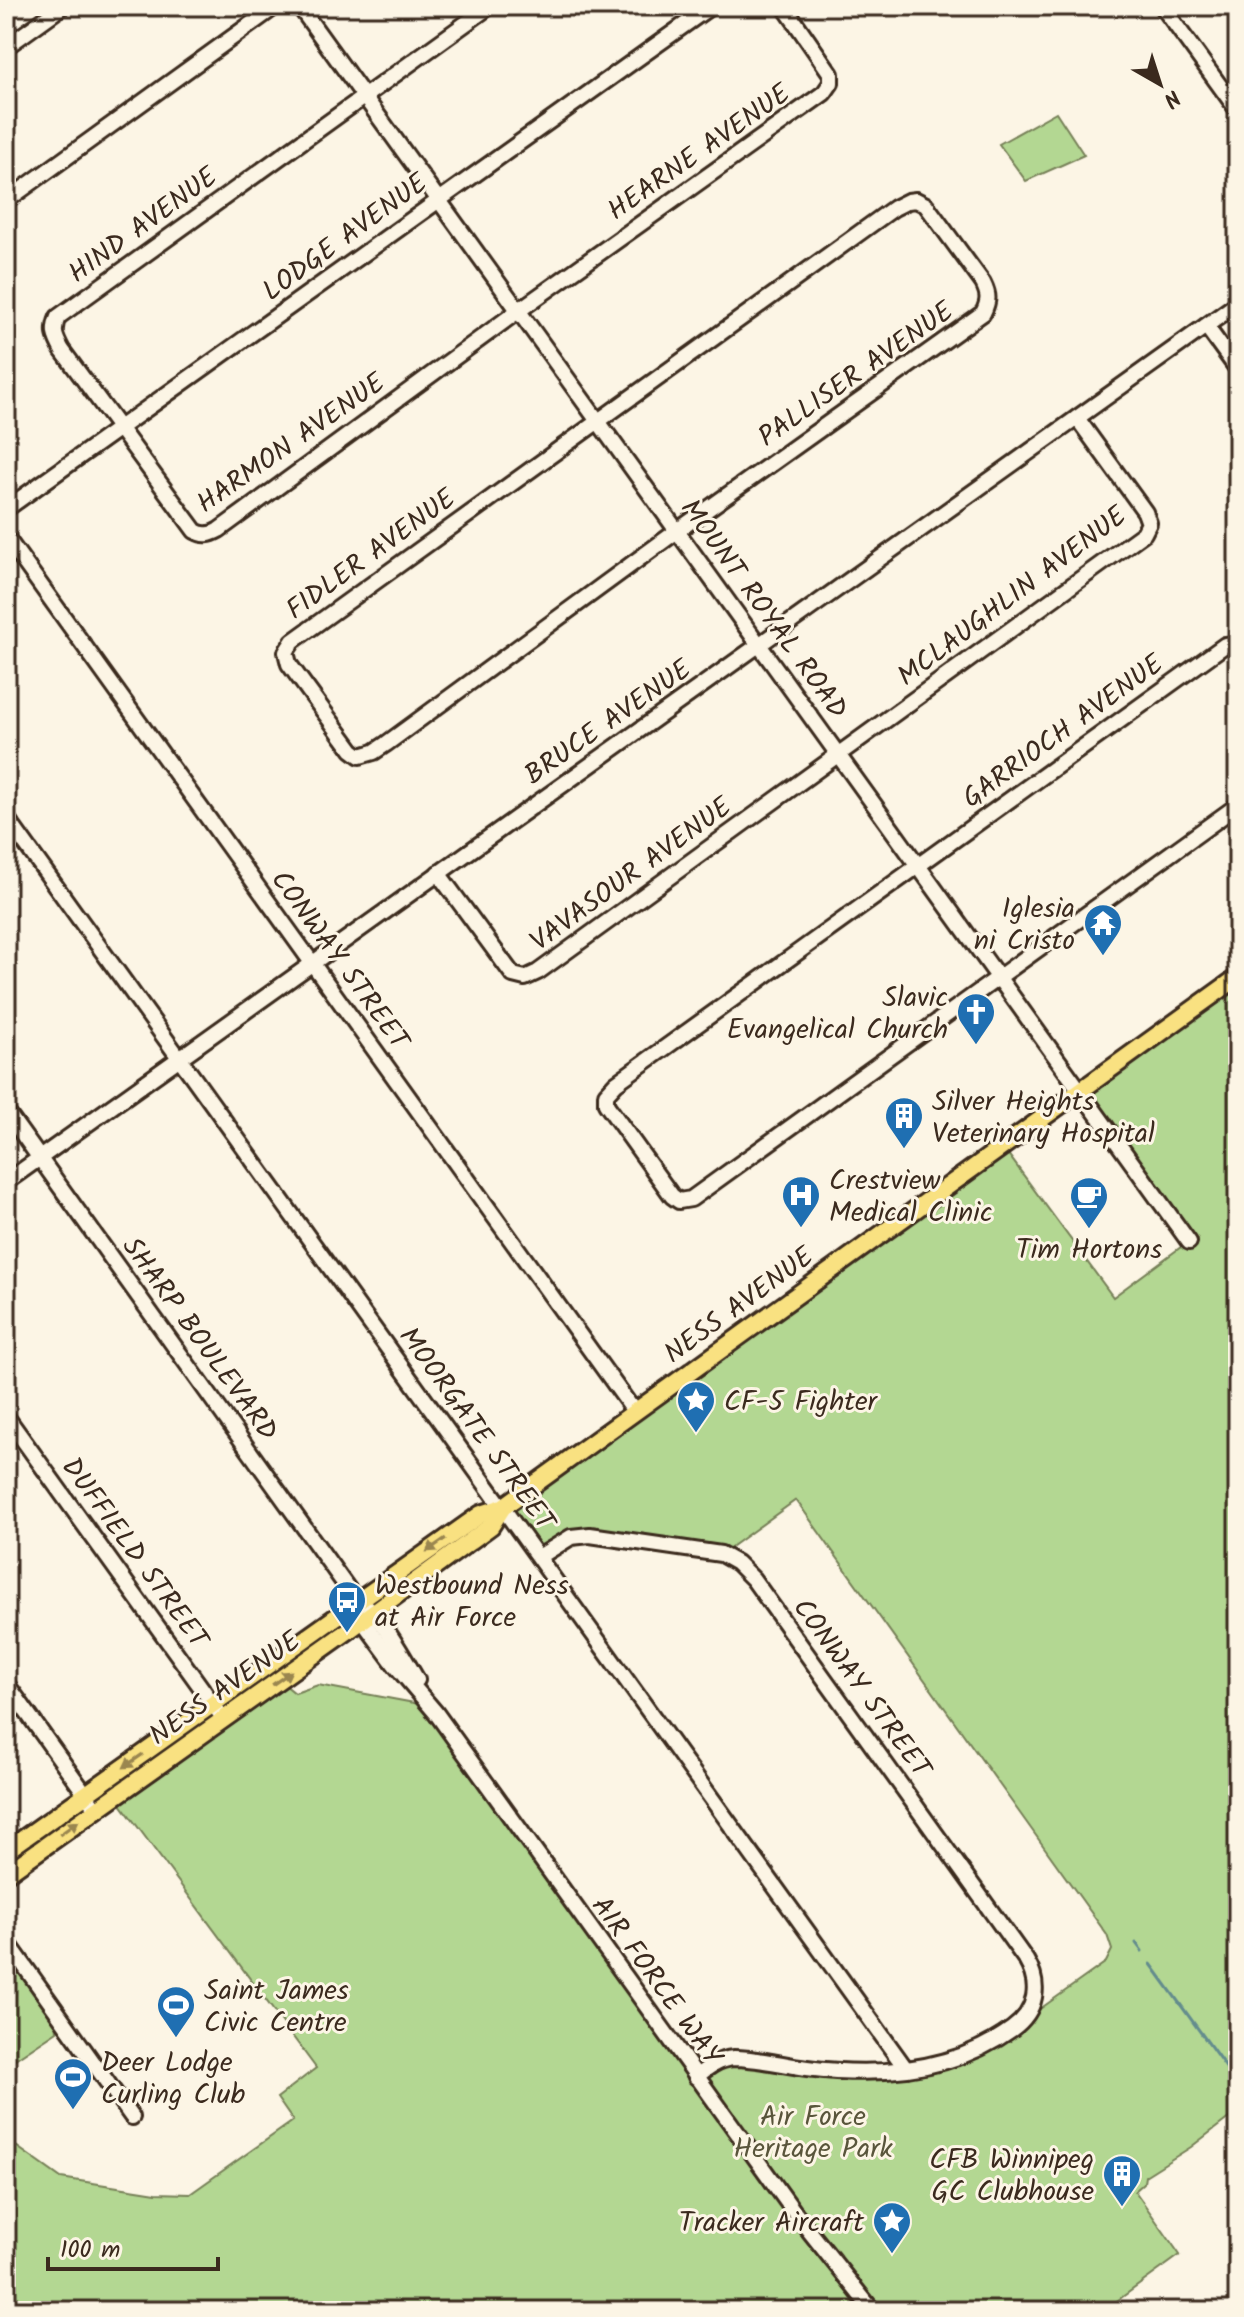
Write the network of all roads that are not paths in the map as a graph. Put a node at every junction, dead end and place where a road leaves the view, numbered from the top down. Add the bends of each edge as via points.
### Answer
1 (63, 6) edge
2 (276, 6) edge
3 (299, 6) edge
4 (490, 6) edge
5 (711, 6) edge
6 (784, 6) edge
7 (1162, 6) edge
8 (6, 47) edge
9 (364, 96) junction
10 (1238, 111) edge
11 (6, 201) edge
12 (438, 201) junction
13 (1238, 303) edge
14 (518, 311) junction
15 (1206, 326) junction
16 (1238, 370) edge
17 (1077, 418) junction
18 (598, 420) junction
19 (119, 428) junction
20 (6, 509) edge
21 (677, 531) junction
22 (6, 537) edge
23 (760, 644) junction
24 (1238, 644) edge
25 (838, 754) junction
26 (1238, 805) edge
27 (6, 817) edge
28 (918, 866) junction
29 (438, 873) junction
30 (313, 964) junction
31 (1238, 977) edge
32 (999, 978) junction
33 (180, 1058) junction
34 (1079, 1091) junction
35 (6, 1111) edge
36 (40, 1158) junction
37 (6, 1182) edge
38 (1189, 1242) dead end
39 (634, 1411) junction
40 (6, 1416) edge
41 (503, 1507) junction
42 (539, 1557) junction
43 (355, 1599) junction
44 (367, 1616) junction
45 (6, 1683) edge
46 (213, 1704) junction
47 (223, 1718) junction
48 (86, 1794) junction
49 (96, 1809) junction
50 (6, 1851) edge
51 (6, 1874) edge
52 (6, 1940) edge
53 (906, 2069) junction
54 (696, 2077) junction
55 (132, 2117) dead end
56 (873, 2311) edge

1 - 8 street
2 - 11 street
3 - 9 street, MOUNT ROYAL ROAD
4 - 9 street, HIND AVENUE
5 - 12 street, LODGE AVENUE
6 - 14 street, HEARNE AVENUE via 831,74 824,93
7 - 10 street
9 - 12 street, MOUNT ROYAL ROAD
9 - 19 street, HIND AVENUE via 58,317 54,337
12 - 14 street, MOUNT ROYAL ROAD
12 - 19 street, LODGE AVENUE
13 - 15 street, BRUCE AVENUE
14 - 18 street, MOUNT ROYAL ROAD
14 - 19 street, HARMON AVENUE via 211,534 203,535 187,523
15 - 16 street
15 - 17 street, BRUCE AVENUE
17 - 23 street, BRUCE AVENUE
17 - 25 street, MCLAUGHLIN AVENUE via 1145,512 1147,530
18 - 21 street, MOUNT ROYAL ROAD
18 - 21 street, PALLISER AVENUE via 894,208 916,200 950,235 988,293 983,313
18 - 21 street, FIDLER AVENUE via 293,641 286,652 289,664 352,750 360,756 374,752
19 - 20 street, LODGE AVENUE
21 - 23 street, MOUNT ROYAL ROAD
22 - 30 street, CONWAY STREET
23 - 25 street, MOUNT ROYAL ROAD
23 - 29 street, BRUCE AVENUE
24 - 28 street, GARRIOCH AVENUE via 1225,645
25 - 28 street, MOUNT ROYAL ROAD
25 - 29 street, VAVASOUR AVENUE via 525,978 508,969
26 - 32 street
27 - 33 street, MOORGATE STREET
28 - 32 street, MOUNT ROYAL ROAD
28 - 32 street, GARRIOCH AVENUE via 616,1083 605,1098 610,1111 672,1196 691,1199
29 - 30 street, BRUCE AVENUE
30 - 33 street, BRUCE AVENUE
30 - 39 street, CONWAY STREET
31 - 34 main road, NESS AVENUE
32 - 34 street, MOUNT ROYAL ROAD
33 - 36 street, BRUCE AVENUE
33 - 41 street, MOORGATE STREET
34 - 38 street, MOUNT ROYAL ROAD
34 - 39 main road, NESS AVENUE
35 - 36 street, SHARP BOULEVARD
36 - 37 street, BRUCE AVENUE
36 - 43 street, SHARP BOULEVARD
39 - 41 main road, NESS AVENUE
40 - 46 street, DUFFIELD STREET
41 - 42 street, MOORGATE STREET
41 -> 43 main road, NESS AVENUE via 481,1514
41 - 44 main road, NESS AVENUE via 491,1526
42 - 53 street, MOORGATE STREET
42 - 53 street, CONWAY STREET via 571,1537 605,1536 721,1554 744,1569 1026,1960 1036,1986 1023,2021 972,2053
43 - 44 street, AIR FORCE WAY
43 - 46 main road, NESS AVENUE
47 -> 44 main road, NESS AVENUE
44 - 54 street, AIR FORCE WAY
45 - 48 street
46 - 47 street, DUFFIELD STREET
46 -> 48 main road, NESS AVENUE
47 - 49 main road, NESS AVENUE
48 - 49 street
48 - 50 main road, NESS AVENUE
51 -> 49 main road, NESS AVENUE
52 - 55 street
53 - 54 street via 824,2070 733,2058
54 - 56 street, AIR FORCE WAY

